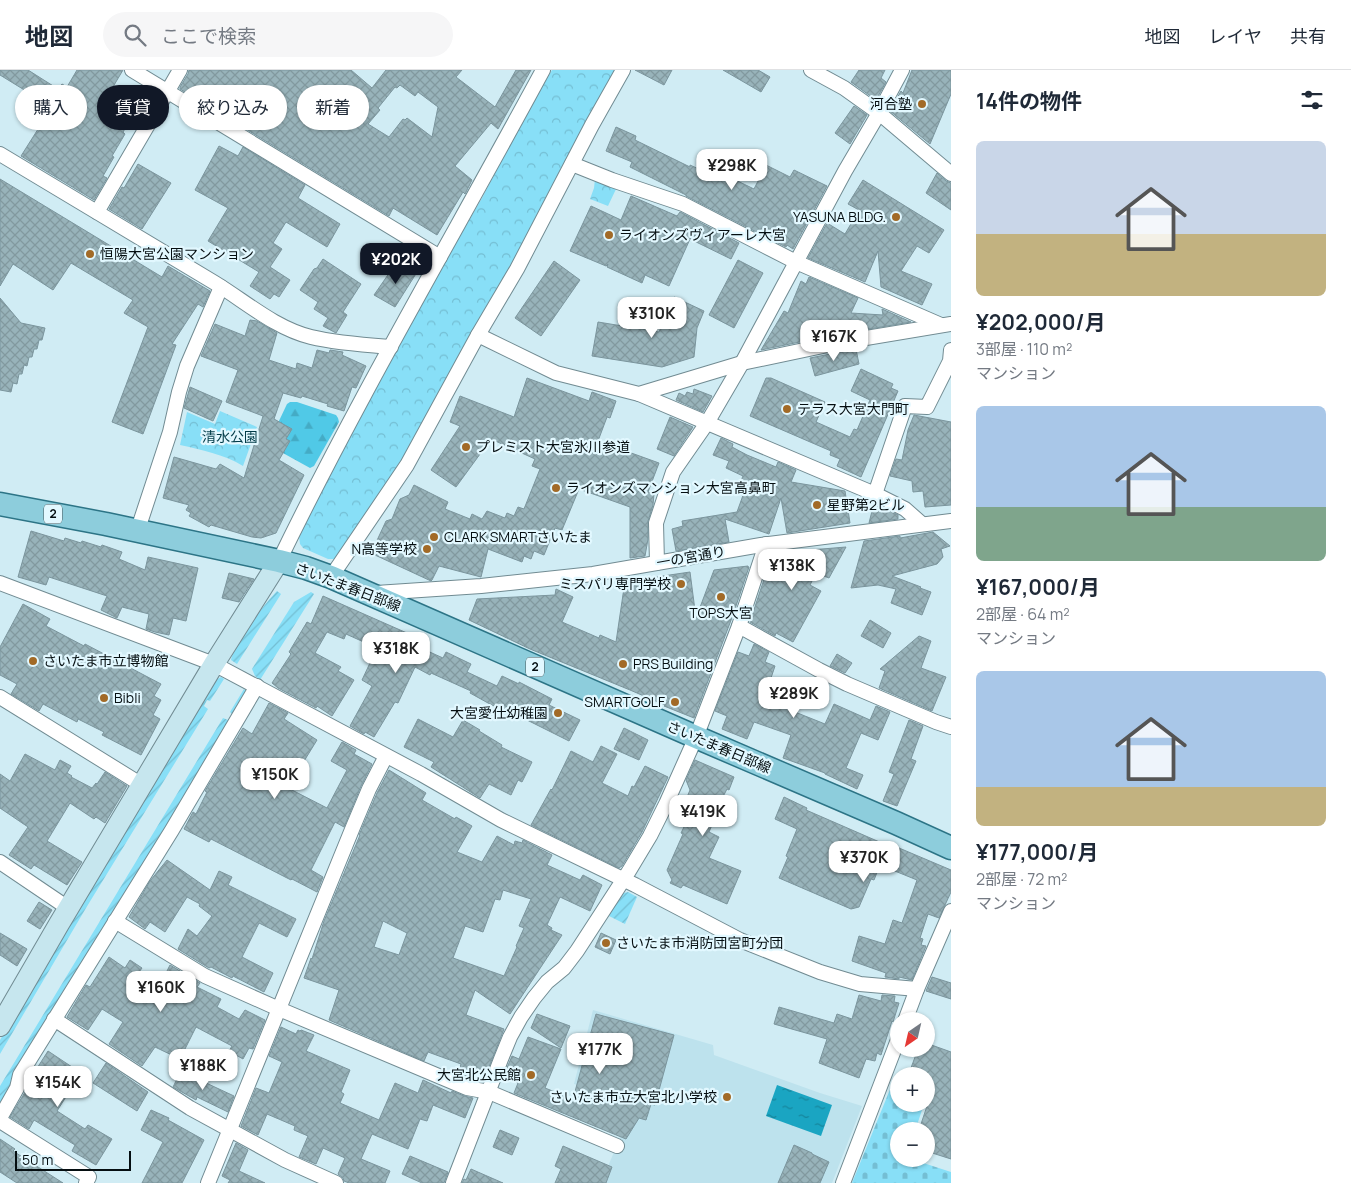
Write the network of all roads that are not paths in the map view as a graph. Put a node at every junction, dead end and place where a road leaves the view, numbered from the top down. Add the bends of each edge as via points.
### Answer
1 (132, 70) edge
2 (180, 70) edge
3 (543, 70) edge
4 (623, 70) edge
5 (811, 70) edge
6 (902, 70) edge
7 (158, 85) edge
8 (169, 89) edge
9 (169, 92) edge
10 (879, 113) junction
11 (145, 130) edge
12 (0, 154) edge
13 (572, 164) junction
14 (951, 174) edge
15 (97, 212) junction
16 (440, 257) junction
17 (796, 262) junction
18 (221, 287) junction
19 (946, 324) edge
20 (478, 335) junction
21 (391, 347) junction
22 (951, 350) edge
23 (742, 363) junction
24 (639, 394) junction
25 (707, 423) junction
26 (874, 494) junction
27 (0, 504) edge
28 (951, 521) edge
29 (922, 524) junction
30 (137, 532) junction
31 (766, 544) junction
32 (279, 561) junction
33 (657, 563) junction
34 (331, 577) junction
35 (0, 583) edge
36 (370, 593) junction
37 (739, 626) junction
38 (214, 664) junction
39 (257, 686) junction
40 (0, 698) edge
41 (951, 727) edge
42 (696, 738) junction
43 (386, 756) junction
44 (142, 785) junction
45 (951, 848) edge
46 (0, 862) edge
47 (624, 879) junction
48 (68, 908) junction
49 (951, 912) edge
50 (115, 921) junction
51 (945, 940) edge
52 (917, 989) junction
53 (279, 1009) junction
54 (908, 1012) edge
55 (54, 1019) junction
56 (0, 1026) edge
57 (891, 1058) edge
58 (488, 1092) junction
59 (0, 1118) edge
60 (0, 1121) edge
61 (229, 1129) junction
62 (616, 1146) dead end
63 (86, 1183) edge
64 (208, 1183) edge
65 (336, 1183) edge
66 (453, 1183) edge
67 (843, 1183) edge

1 - 7 street
2 - 8 street
3 - 16 street
4 - 13 street
5 - 10 street
6 - 10 street
9 - 16 street
10 - 14 street
10 - 17 street
11 - 15 street
12 - 15 street
13 - 17 street via 683,204
13 - 20 street
15 - 18 street
16 - 21 street
17 - 19 street
17 - 23 street
18 - 21 street via 260,313 311,337
18 - 30 street via 187,366 170,432
19 - 23 street
20 - 24 street via 556,373
20 - 34 street via 407,465
21 - 32 street
22 - 26 street via 950,361 927,407 906,406
23 - 24 street
23 - 25 street
24 - 25 street
25 - 26 street
25 - 33 street via 673,472 656,523
26 - 29 street via 905,509
27 - 30 main road, さいたま春日部線 / 2
28 - 29 street, 一の宮通り
29 - 31 street, 一の宮通り
30 - 32 main road, さいたま春日部線 / 2
31 - 33 street, 一の宮通り
31 - 37 street
32 - 34 main road, さいたま春日部線 / 2
32 - 38 street
33 - 36 street, 一の宮通り via 593,574 481,586
34 - 36 main road, さいたま春日部線 / 2
35 - 38 street
36 - 42 main road, さいたま春日部線 / 2
37 - 41 street via 840,681
37 - 42 street
38 - 39 street
38 - 44 street
39 - 43 street
39 - 50 street
40 - 44 street
42 - 45 main road, さいたま春日部線 / 2
42 - 47 street via 650,836
43 - 47 street via 501,820
43 - 53 street via 365,797
44 - 48 street
46 - 48 street
47 - 52 street via 740,940 820,972 860,984
47 - 58 street via 577,951 547,982 521,1017
48 - 56 street
49 - 51 street
50 - 53 street via 205,976
50 - 55 street
51 - 52 street
52 - 54 street
53 - 58 street via 466,1088
53 - 61 street
55 - 59 street via 20,1075 17,1088
55 - 61 street via 190,1108
57 - 67 street
58 - 62 street
58 - 66 street
60 - 63 street via 88,1177
61 - 64 street
61 - 65 street

